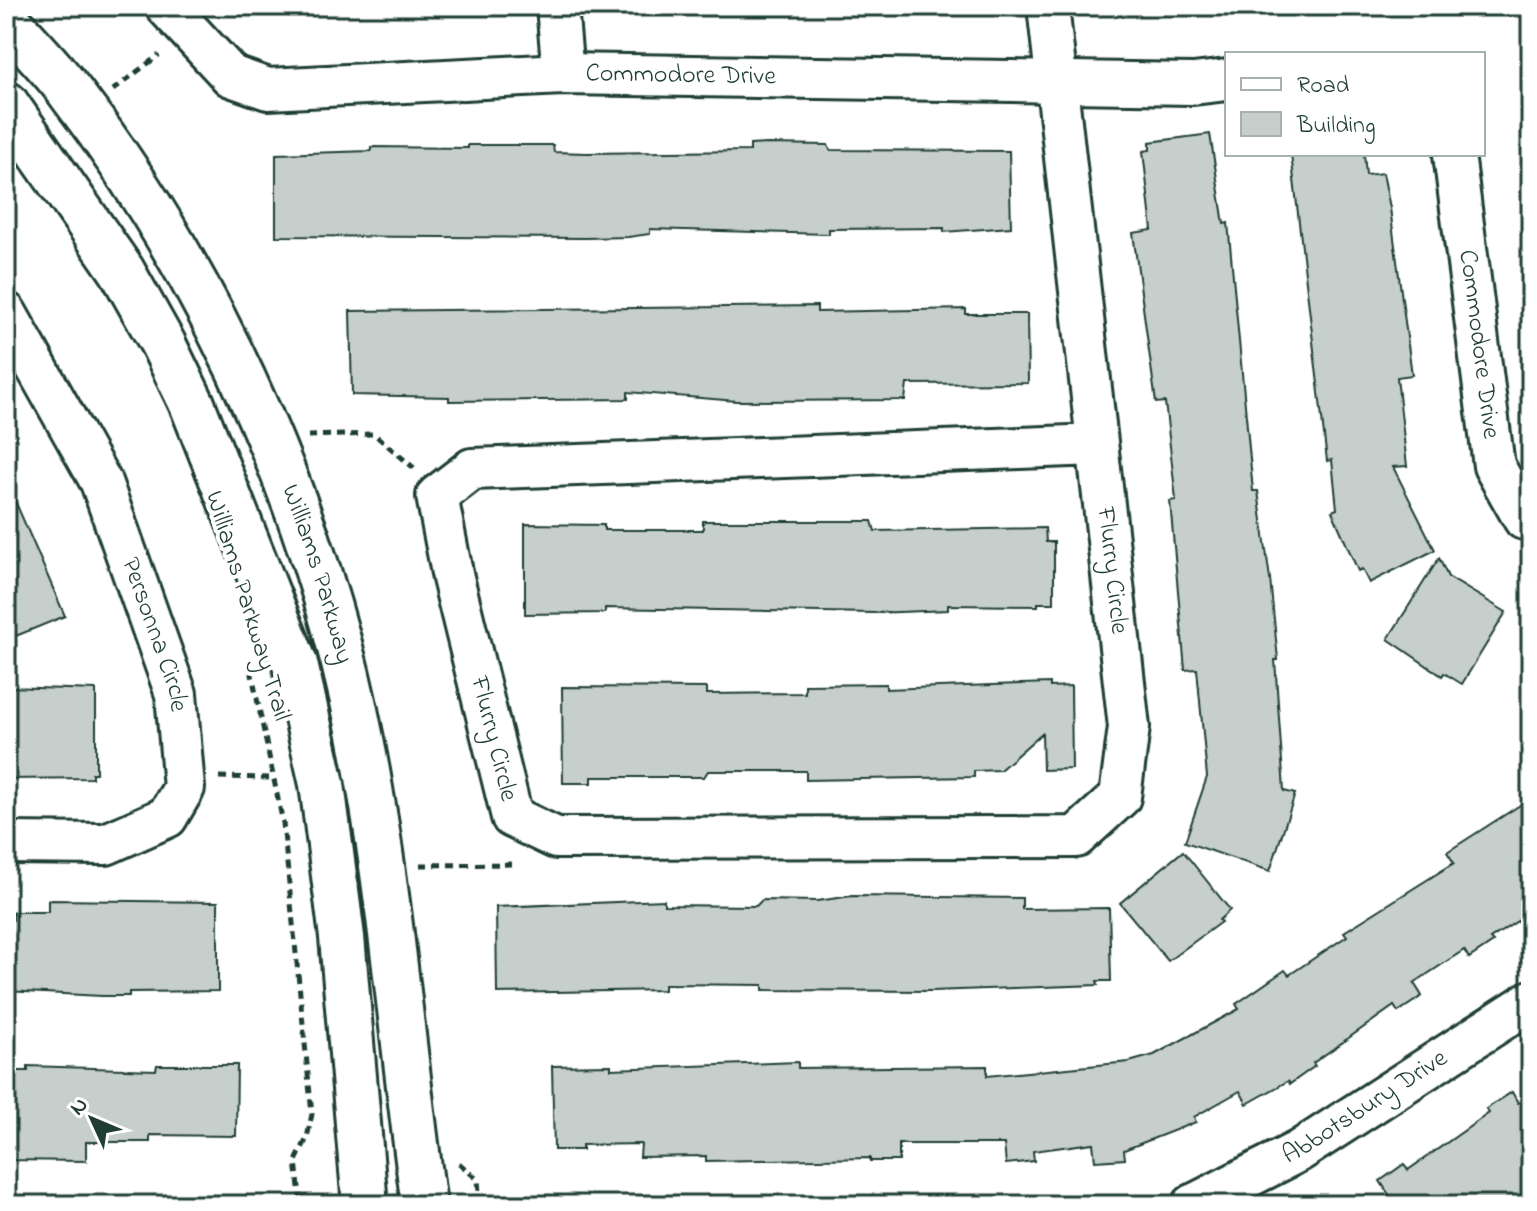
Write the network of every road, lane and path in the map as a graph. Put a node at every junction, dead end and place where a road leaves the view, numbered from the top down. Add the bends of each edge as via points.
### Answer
1 (557, 6) edge
2 (1048, 6) edge
3 (6, 19) edge
4 (178, 19) edge
5 (563, 74) junction
6 (1225, 80) edge
7 (1056, 81) junction
8 (106, 95) dead end
9 (6, 104) edge
10 (1454, 156) edge
11 (6, 313) edge
12 (299, 437) dead end
13 (1097, 445) junction
14 (442, 492) junction
15 (1531, 520) edge
16 (249, 664) dead end
17 (183, 776) junction
18 (274, 778) junction
19 (539, 830) junction
20 (6, 843) edge
21 (407, 865) dead end
22 (1531, 1001) edge
23 (478, 1180) dead end
24 (301, 1205) edge
25 (365, 1205) edge
26 (424, 1205) edge
27 (480, 1205) edge
28 (1193, 1205) edge

1 - 5 street
2 - 7 street, Flurry Circle
3 - 26 main road, Williams Parkway via 69,91 139,192 207,305 253,397 322,585 368,776
4 - 5 street, Commodore Drive via 231,76 268,89
4 - 8 path
5 - 7 street, Commodore Drive
6 - 7 street, Commodore Drive
7 - 13 street, Flurry Circle
9 - 25 main road, Williams Parkway via 122,271 163,344 295,664 322,784 332,861
10 - 15 street, Commodore Drive via 1494,466 1524,519
11 - 17 street, Personna Circle via 101,482 176,694
12 - 14 path via 374,434
13 - 14 street via 472,469
13 - 19 street, Flurry Circle via 1129,727 1120,797 1076,837 556,838
14 - 19 street, Flurry Circle via 437,496 453,578 512,817
16 - 18 path, Williams Parkway Trail
17 - 18 path
17 - 20 street, Personna Circle via 184,788 167,817 106,844
18 - 24 path, Williams Parkway Trail via 312,1114 296,1161
19 - 21 path via 520,864
22 - 28 street, Abbotsbury Drive via 1299,1151
23 - 27 path

